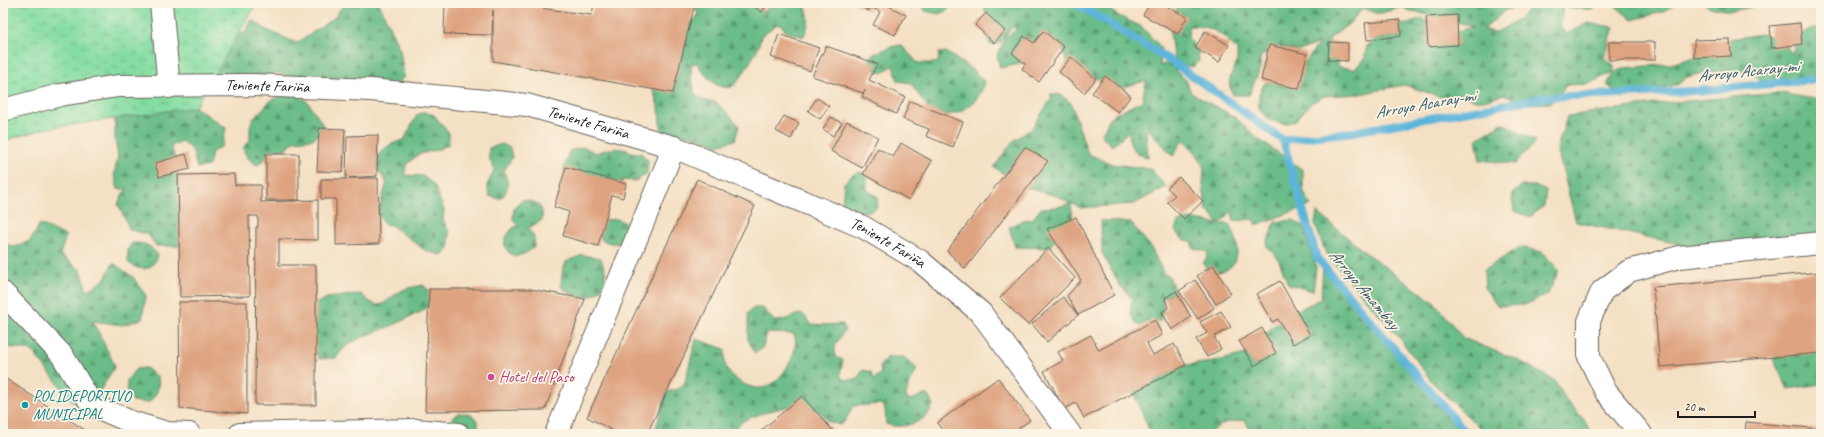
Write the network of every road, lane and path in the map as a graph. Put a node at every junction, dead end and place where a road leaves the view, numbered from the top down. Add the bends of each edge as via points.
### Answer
1 (161, 3) edge
2 (169, 87) junction
3 (3, 110) edge
4 (674, 147) junction
5 (1821, 243) edge
6 (3, 292) edge
7 (189, 434) edge
8 (240, 434) edge
9 (458, 434) edge
10 (556, 434) edge
11 (1070, 434) edge
12 (1641, 434) edge

1 - 2 street
2 - 3 street, Teniente Fariña via 118,86 60,95
2 - 4 street, Teniente Fariña via 254,85 370,90 527,105
4 - 10 street
4 - 11 street, Teniente Fariña via 863,226 920,261 981,313
5 - 12 street via 1678,258 1629,271 1602,291 1589,321 1589,357 1606,392
6 - 7 street via 62,355 92,405 131,422 167,433
8 - 9 street via 416,430

